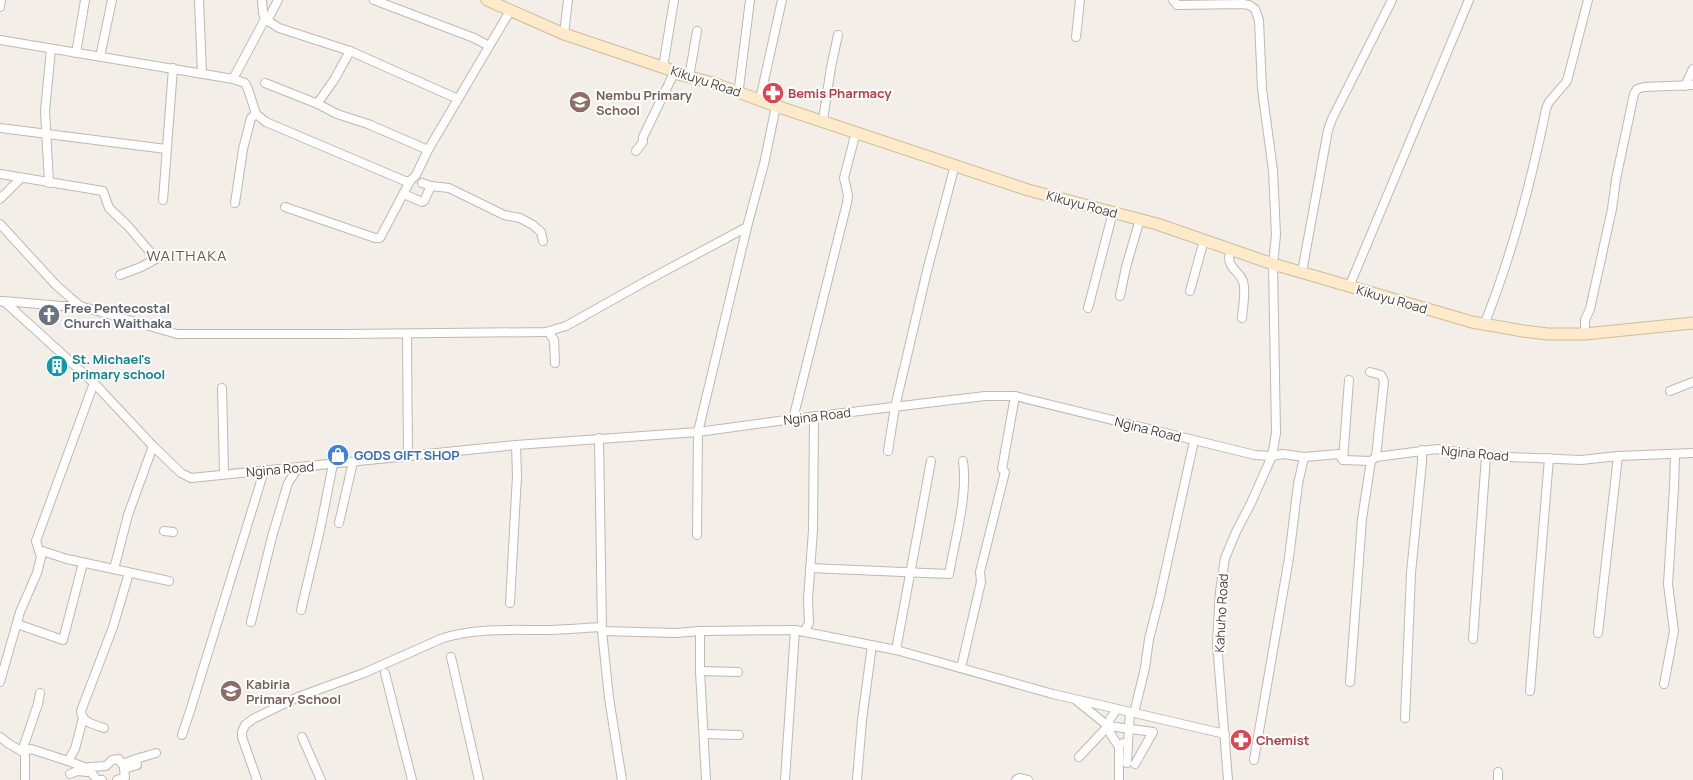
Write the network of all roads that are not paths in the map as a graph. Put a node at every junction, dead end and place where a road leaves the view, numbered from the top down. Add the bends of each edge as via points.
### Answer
1 (1, 0) edge
2 (85, 0) edge
3 (112, 0) edge
4 (199, 0) edge
5 (262, 0) edge
6 (278, 0) edge
7 (374, 0) edge
8 (487, 0) edge
9 (568, 0) edge
10 (674, 0) edge
11 (750, 0) edge
12 (782, 0) edge
13 (1080, 0) edge
14 (1173, 0) edge
15 (1392, 0) edge
16 (1469, 0) edge
17 (1588, 0) edge
18 (0, 7) edge
19 (510, 11) junction
20 (266, 20) junction
21 (697, 31) dead end
22 (564, 34) junction
23 (838, 35) dead end
24 (1076, 37) dead end
25 (0, 40) edge
26 (489, 46) junction
27 (51, 49) junction
28 (350, 51) junction
29 (76, 53) junction
30 (100, 57) junction
31 (663, 67) junction
32 (173, 68) junction
33 (1693, 69) edge
34 (674, 73) junction
35 (202, 74) junction
36 (688, 76) junction
37 (233, 78) junction
38 (265, 83) dead end
39 (1689, 85) edge
40 (737, 92) junction
41 (458, 99) junction
42 (760, 99) junction
43 (317, 104) junction
44 (776, 106) junction
45 (256, 114) junction
46 (823, 120) junction
47 (0, 128) edge
48 (856, 132) junction
49 (47, 134) junction
50 (166, 149) junction
51 (428, 150) junction
52 (636, 151) dead end
53 (955, 165) junction
54 (0, 174) edge
55 (21, 178) junction
56 (410, 181) junction
57 (49, 183) junction
58 (422, 183) dead end
59 (431, 186) junction
60 (404, 194) junction
61 (0, 199) edge
62 (163, 200) dead end
63 (235, 203) dead end
64 (285, 207) dead end
65 (1113, 212) junction
66 (1140, 219) junction
67 (0, 224) edge
68 (747, 227) junction
69 (1204, 240) junction
70 (543, 241) dead end
71 (1231, 250) junction
72 (1273, 264) junction
73 (1302, 272) junction
74 (120, 275) dead end
75 (1349, 287) junction
76 (1190, 291) dead end
77 (1120, 296) dead end
78 (0, 301) edge
79 (80, 306) junction
80 (1088, 308) dead end
81 (1242, 318) dead end
82 (1693, 323) edge
83 (1484, 325) junction
84 (551, 331) junction
85 (407, 334) junction
86 (1585, 334) junction
87 (555, 363) dead end
88 (1370, 372) dead end
89 (1349, 380) dead end
90 (1693, 382) edge
91 (94, 383) junction
92 (222, 388) dead end
93 (1670, 391) dead end
94 (1015, 396) junction
95 (895, 407) junction
96 (814, 416) junction
97 (793, 419) junction
98 (698, 432) junction
99 (599, 438) junction
100 (1194, 441) junction
101 (516, 445) junction
102 (153, 446) junction
103 (1422, 450) junction
104 (888, 451) dead end
105 (1693, 453) edge
106 (1675, 454) junction
107 (408, 456) junction
108 (1272, 456) junction
109 (1486, 456) junction
110 (1618, 456) junction
111 (1304, 457) junction
112 (1549, 458) junction
113 (1374, 459) junction
114 (1343, 460) junction
115 (931, 461) dead end
116 (963, 461) dead end
117 (353, 462) junction
118 (333, 464) junction
119 (298, 468) junction
120 (264, 471) junction
121 (224, 473) junction
122 (340, 523) dead end
123 (164, 531) dead end
124 (173, 532) dead end
125 (697, 535) dead end
126 (39, 550) junction
127 (83, 563) junction
128 (810, 568) junction
129 (114, 569) junction
130 (910, 572) junction
131 (129, 573) junction
132 (169, 581) dead end
133 (510, 603) dead end
134 (301, 610) dead end
135 (251, 622) dead end
136 (17, 624) junction
137 (602, 629) junction
138 (795, 630) junction
139 (700, 631) junction
140 (804, 632) junction
141 (1598, 633) dead end
142 (1472, 639) dead end
143 (872, 645) junction
144 (896, 650) junction
145 (451, 657) dead end
146 (960, 668) junction
147 (700, 671) junction
148 (738, 672) dead end
149 (385, 673) dead end
150 (0, 682) edge
151 (1350, 682) dead end
152 (1664, 684) dead end
153 (1530, 691) dead end
154 (40, 693) dead end
155 (1075, 699) junction
156 (1117, 709) junction
157 (1132, 712) junction
158 (83, 718) junction
159 (1405, 718) dead end
160 (1108, 726) junction
161 (104, 728) dead end
162 (1129, 730) junction
163 (704, 734) junction
164 (1225, 734) junction
165 (182, 735) dead end
166 (739, 735) dead end
167 (0, 737) edge
168 (302, 737) dead end
169 (1116, 743) junction
170 (1128, 744) junction
171 (22, 751) junction
172 (156, 754) dead end
173 (1079, 756) dead end
174 (136, 759) junction
175 (1254, 760) dead end
176 (68, 761) junction
177 (90, 767) junction
178 (69, 777) edge
179 (25, 780) edge
180 (102, 780) edge
181 (117, 780) edge
182 (257, 780) edge
183 (320, 780) edge
184 (412, 780) edge
185 (479, 780) edge
186 (622, 780) edge
187 (706, 780) edge
188 (785, 780) edge
189 (857, 780) edge
190 (1016, 780) edge
191 (1028, 780) edge
192 (1119, 780) edge
193 (1228, 780) edge

1 - 18 street
2 - 29 street
3 - 30 street
4 - 35 street
5 - 20 street
6 - 20 street
7 - 26 street
8 - 19 main road, Kikuyu Road
9 - 22 street
10 - 31 street
11 - 40 street
12 - 42 street
13 - 24 street
14 - 72 street, Kahuho Road via 1177,5 1243,4 1255,9 1259,20 1262,88 1273,170 1276,235
15 - 73 street via 1328,130
16 - 75 street
17 - 83 street via 1567,80 1549,102 1546,110 1536,159 1501,283
19 - 22 main road, Kikuyu Road
19 - 26 street
20 - 28 street via 279,28
20 - 37 street
21 - 36 street
22 - 31 main road, Kikuyu Road
23 - 46 street
25 - 27 street
26 - 41 street
27 - 29 street
27 - 49 street via 45,110
28 - 41 street
28 - 43 street
29 - 30 street
30 - 32 street
31 - 34 main road, Kikuyu Road
32 - 35 street
32 - 50 street
33 - 39 street
34 - 36 main road, Kikuyu Road
34 - 52 street via 643,137 643,142
35 - 37 street
36 - 40 main road, Kikuyu Road
37 - 45 street via 245,83
38 - 43 street
39 - 86 street via 1644,87 1637,89 1634,94 1612,210 1590,309 1585,320
40 - 42 main road, Kikuyu Road
41 - 51 street
42 - 44 main road, Kikuyu Road
43 - 51 street
44 - 46 main road, Kikuyu Road
44 - 68 street
45 - 56 street via 266,122
45 - 63 street via 251,118 243,149
46 - 48 main road, Kikuyu Road
47 - 49 street
48 - 53 main road, Kikuyu Road
48 - 97 street via 844,178 847,203
49 - 50 street
49 - 57 street
50 - 62 street
51 - 56 street via 416,175
53 - 65 main road, Kikuyu Road via 1028,190
53 - 95 street
54 - 55 street
55 - 57 street
55 - 61 street
56 - 60 street
57 - 74 street via 103,191 109,208 156,259
58 - 59 street
59 - 60 street via 424,201 420,202
59 - 70 street via 449,188 504,215 520,218 541,232
60 - 64 street via 380,238
65 - 66 main road, Kikuyu Road
65 - 80 street
66 - 69 main road, Kikuyu Road
66 - 77 street
67 - 79 street via 56,285
68 - 84 street via 566,326
68 - 98 street
69 - 71 main road, Kikuyu Road
69 - 76 street
71 - 72 main road, Kikuyu Road
71 - 81 street via 1230,264 1244,285
72 - 73 main road, Kikuyu Road
72 - 108 street, Kahuho Road via 1276,420
73 - 75 main road, Kikuyu Road
75 - 83 main road, Kikuyu Road
78 - 79 street
78 - 91 street, Ngina Road via 6,303
79 - 85 street via 177,334
82 - 86 main road, Kikuyu Road
83 - 86 main road, Kikuyu Road via 1536,332
84 - 85 street
84 - 87 street
85 - 107 street
88 - 113 street via 1380,375 1384,380
89 - 114 street
90 - 93 street
91 - 102 street, Ngina Road
91 - 126 street via 36,541
92 - 121 street
94 - 95 street, Ngina Road via 985,396
94 - 100 street, Ngina Road
94 - 146 street via 1002,469 1005,472
95 - 96 street, Ngina Road
95 - 104 street
96 - 97 street, Ngina Road
96 - 128 street
97 - 98 street, Ngina Road
98 - 99 street, Ngina Road
98 - 125 street
99 - 101 street, Ngina Road
99 - 137 street
100 - 108 street, Ngina Road via 1255,455
100 - 157 street
101 - 107 street, Ngina Road
101 - 133 street via 517,476
102 - 121 street, Ngina Road via 185,476 191,478
102 - 129 street via 128,515
103 - 109 street, Ngina Road via 1436,449
103 - 113 street, Ngina Road
103 - 159 street via 1411,574
105 - 106 street, Ngina Road
106 - 110 street, Ngina Road
106 - 152 street via 1668,584 1674,631
107 - 117 street, Ngina Road
108 - 111 street, Ngina Road via 1283,454
108 - 164 street, Kahuho Road via 1225,558 1217,643
109 - 112 street, Ngina Road
109 - 142 street
110 - 112 street, Ngina Road via 1581,460
110 - 141 street
111 - 114 street, Ngina Road via 1339,454
111 - 175 street
112 - 153 street
113 - 114 street, Ngina Road
113 - 151 street via 1362,519
115 - 130 street
116 - 130 street via 964,493 949,574
117 - 118 street, Ngina Road
117 - 122 street
118 - 119 street, Ngina Road
118 - 134 street
119 - 120 street, Ngina Road
119 - 135 street via 288,483
120 - 121 street, Ngina Road
120 - 165 street
123 - 124 street
126 - 127 street
126 - 136 street via 41,557 37,572
127 - 129 street
127 - 136 street via 63,640
128 - 130 street
128 - 140 street via 809,623
129 - 131 street
130 - 144 street
131 - 132 street
131 - 158 street via 113,627 81,711
136 - 150 street
137 - 139 street via 676,633
137 - 182 street via 495,629 456,634 364,673 298,697 245,725 242,737
137 - 186 street via 609,698
138 - 139 street
138 - 140 street
138 - 188 street
139 - 147 street
140 - 143 street
143 - 144 street
143 - 189 street
144 - 146 street
145 - 185 street
146 - 155 street
147 - 148 street
147 - 163 street
149 - 184 street
154 - 171 street
155 - 156 street
155 - 160 street
156 - 157 street
156 - 160 street
157 - 162 street
157 - 164 street
158 - 161 street
158 - 176 street via 75,749
160 - 162 street
160 - 169 street
160 - 173 street
162 - 170 street
162 - 170 street via 1153,732 1131,764
163 - 166 street
163 - 187 street
164 - 193 street, Kahuho Road
167 - 171 street
168 - 183 street
169 - 170 street
169 - 192 street via 1119,748
171 - 176 street via 32,749
171 - 179 street via 25,753
172 - 174 street
174 - 177 street via 122,764 119,760 112,760 106,766
174 - 181 street via 137,765 124,769 125,777
176 - 177 street
176 - 178 street
177 - 178 street via 88,772 77,771
177 - 180 street via 97,780
190 - 191 street

